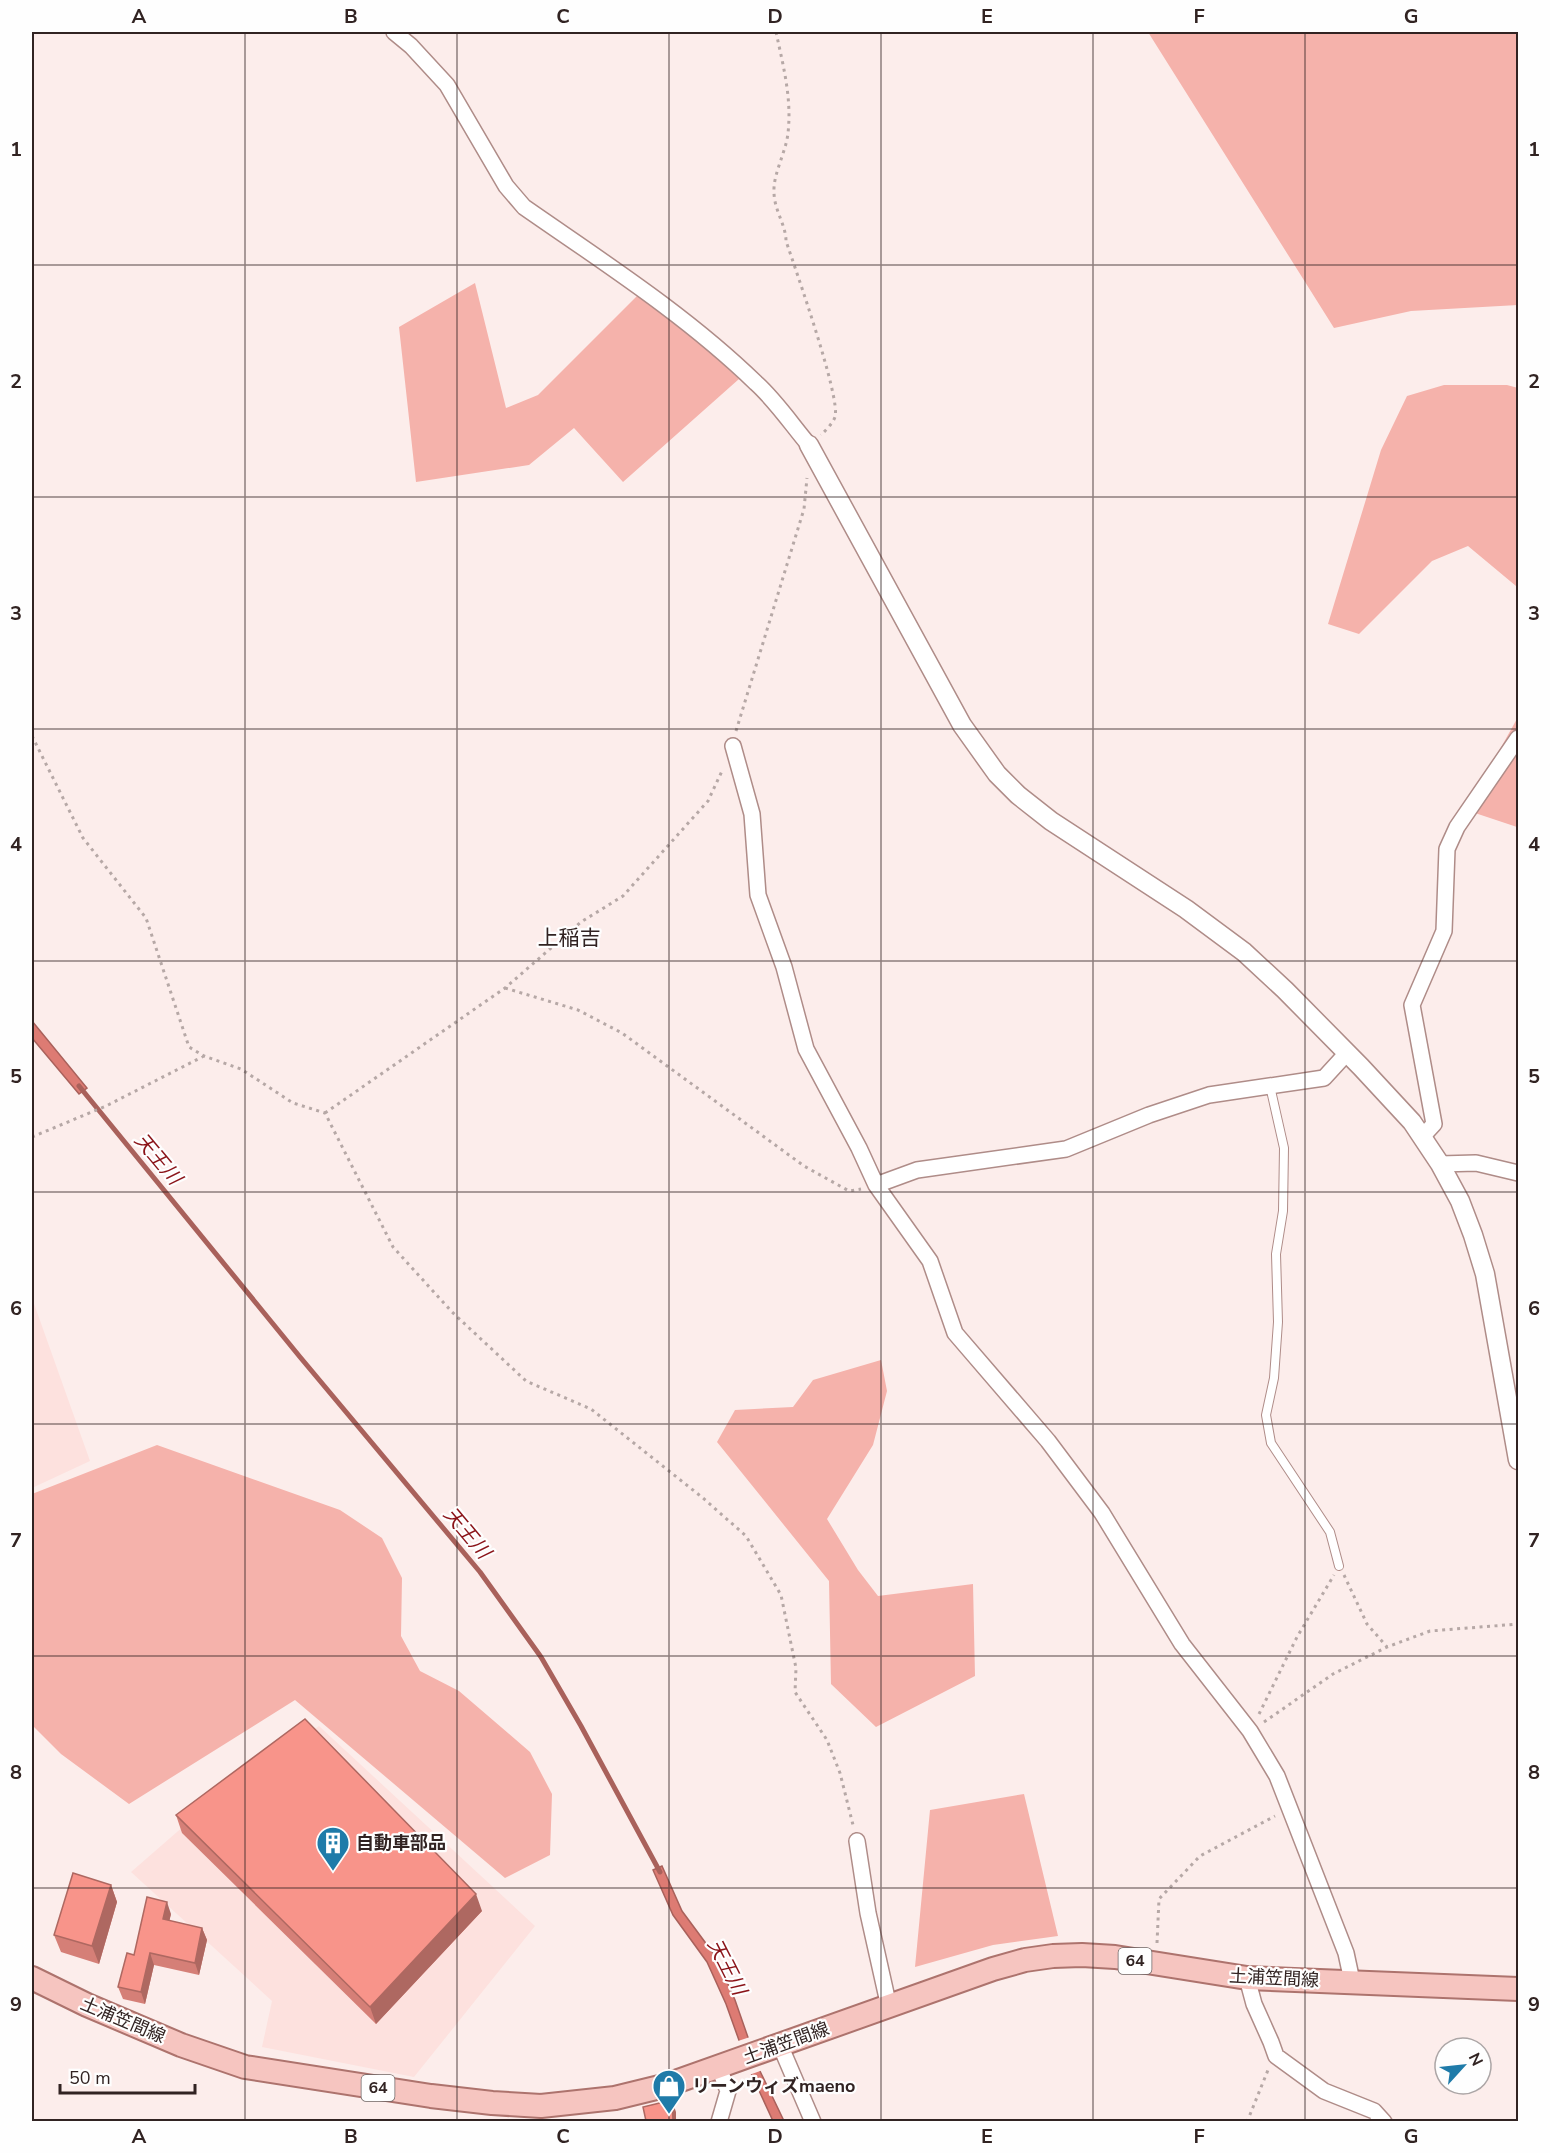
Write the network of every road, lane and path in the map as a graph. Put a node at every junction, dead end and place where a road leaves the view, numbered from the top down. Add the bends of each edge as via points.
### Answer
1 (394, 32) edge
2 (776, 32) edge
3 (809, 446) junction
4 (807, 477) dead end
5 (32, 736) edge
6 (1518, 738) edge
7 (734, 746) junction
8 (505, 988) junction
9 (1346, 1053) junction
10 (204, 1056) junction
11 (1270, 1086) junction
12 (325, 1113) junction
13 (32, 1137) edge
14 (1422, 1137) junction
15 (1440, 1164) junction
16 (1518, 1173) edge
17 (876, 1185) junction
18 (1518, 1460) edge
19 (1339, 1566) junction
20 (1518, 1624) edge
21 (1388, 1647) junction
22 (1250, 1731) junction
23 (1290, 1808) junction
24 (857, 1841) joint
25 (1156, 1964) junction
26 (32, 1978) edge
27 (1247, 1978) junction
28 (1352, 1981) junction
29 (1518, 1989) edge
30 (890, 2007) junction
31 (773, 2048) junction
32 (1276, 2056) junction
33 (728, 2065) junction
34 (719, 2121) edge
35 (813, 2121) edge
36 (1247, 2121) edge
37 (1384, 2121) edge

1 - 3 street via 447,85 506,186 524,207 683,318 759,385
2 - 3 path via 790,98 788,134 773,191 836,402 835,416
3 - 9 street via 962,725 997,774 1051,821 1186,909 1244,952
4 - 7 path via 804,509 738,720
5 - 10 path via 83,838 146,918 189,1047
6 - 14 street via 1457,827 1447,849 1444,931 1412,1005 1434,1125
7 - 8 path via 708,801 623,896 581,922
7 - 17 street via 752,814 758,895 784,967 806,1049
8 - 12 path
8 - 17 path via 578,1010 622,1033 804,1166 849,1191
9 - 11 street via 1324,1078
9 - 14 street
10 - 12 path via 241,1069 293,1103
10 - 13 path via 106,1106
11 - 17 street via 1209,1095 1149,1114 1066,1149 918,1170
11 - 19 lane via 1284,1149 1283,1211 1276,1254 1278,1322 1274,1378 1266,1415 1271,1443 1330,1532
12 - 24 path via 393,1247 452,1312 526,1381 591,1410 746,1536 782,1595 796,1668 795,1692 827,1740 840,1773
14 - 15 street
15 - 16 street via 1476,1163
15 - 18 street via 1460,1201 1485,1274
17 - 22 street via 930,1261 955,1333 1048,1441 1102,1513 1182,1644
19 - 21 path via 1367,1624
19 - 22 path
20 - 21 path via 1430,1631
21 - 22 path via 1333,1674
22 - 23 street via 1277,1776
23 - 25 path via 1200,1856 1159,1899
23 - 28 street via 1346,1953
24 - 30 street via 868,1913
25 - 27 main road, 土浦笠間線 / 64
25 - 30 main road, 土浦笠間線 / 64 via 1082,1955 1025,1960
26 - 33 main road, 土浦笠間線 / 64 via 181,2045 245,2067 431,2096 541,2106 573,2103 639,2093
27 - 28 main road, 土浦笠間線 / 64
27 - 32 street
28 - 29 main road, 土浦笠間線 / 64
30 - 31 main road, 土浦笠間線 / 64
31 - 33 main road, 土浦笠間線 / 64
31 - 35 street
32 - 36 path
32 - 37 street via 1324,2091 1374,2111
33 - 34 street via 728,2091

